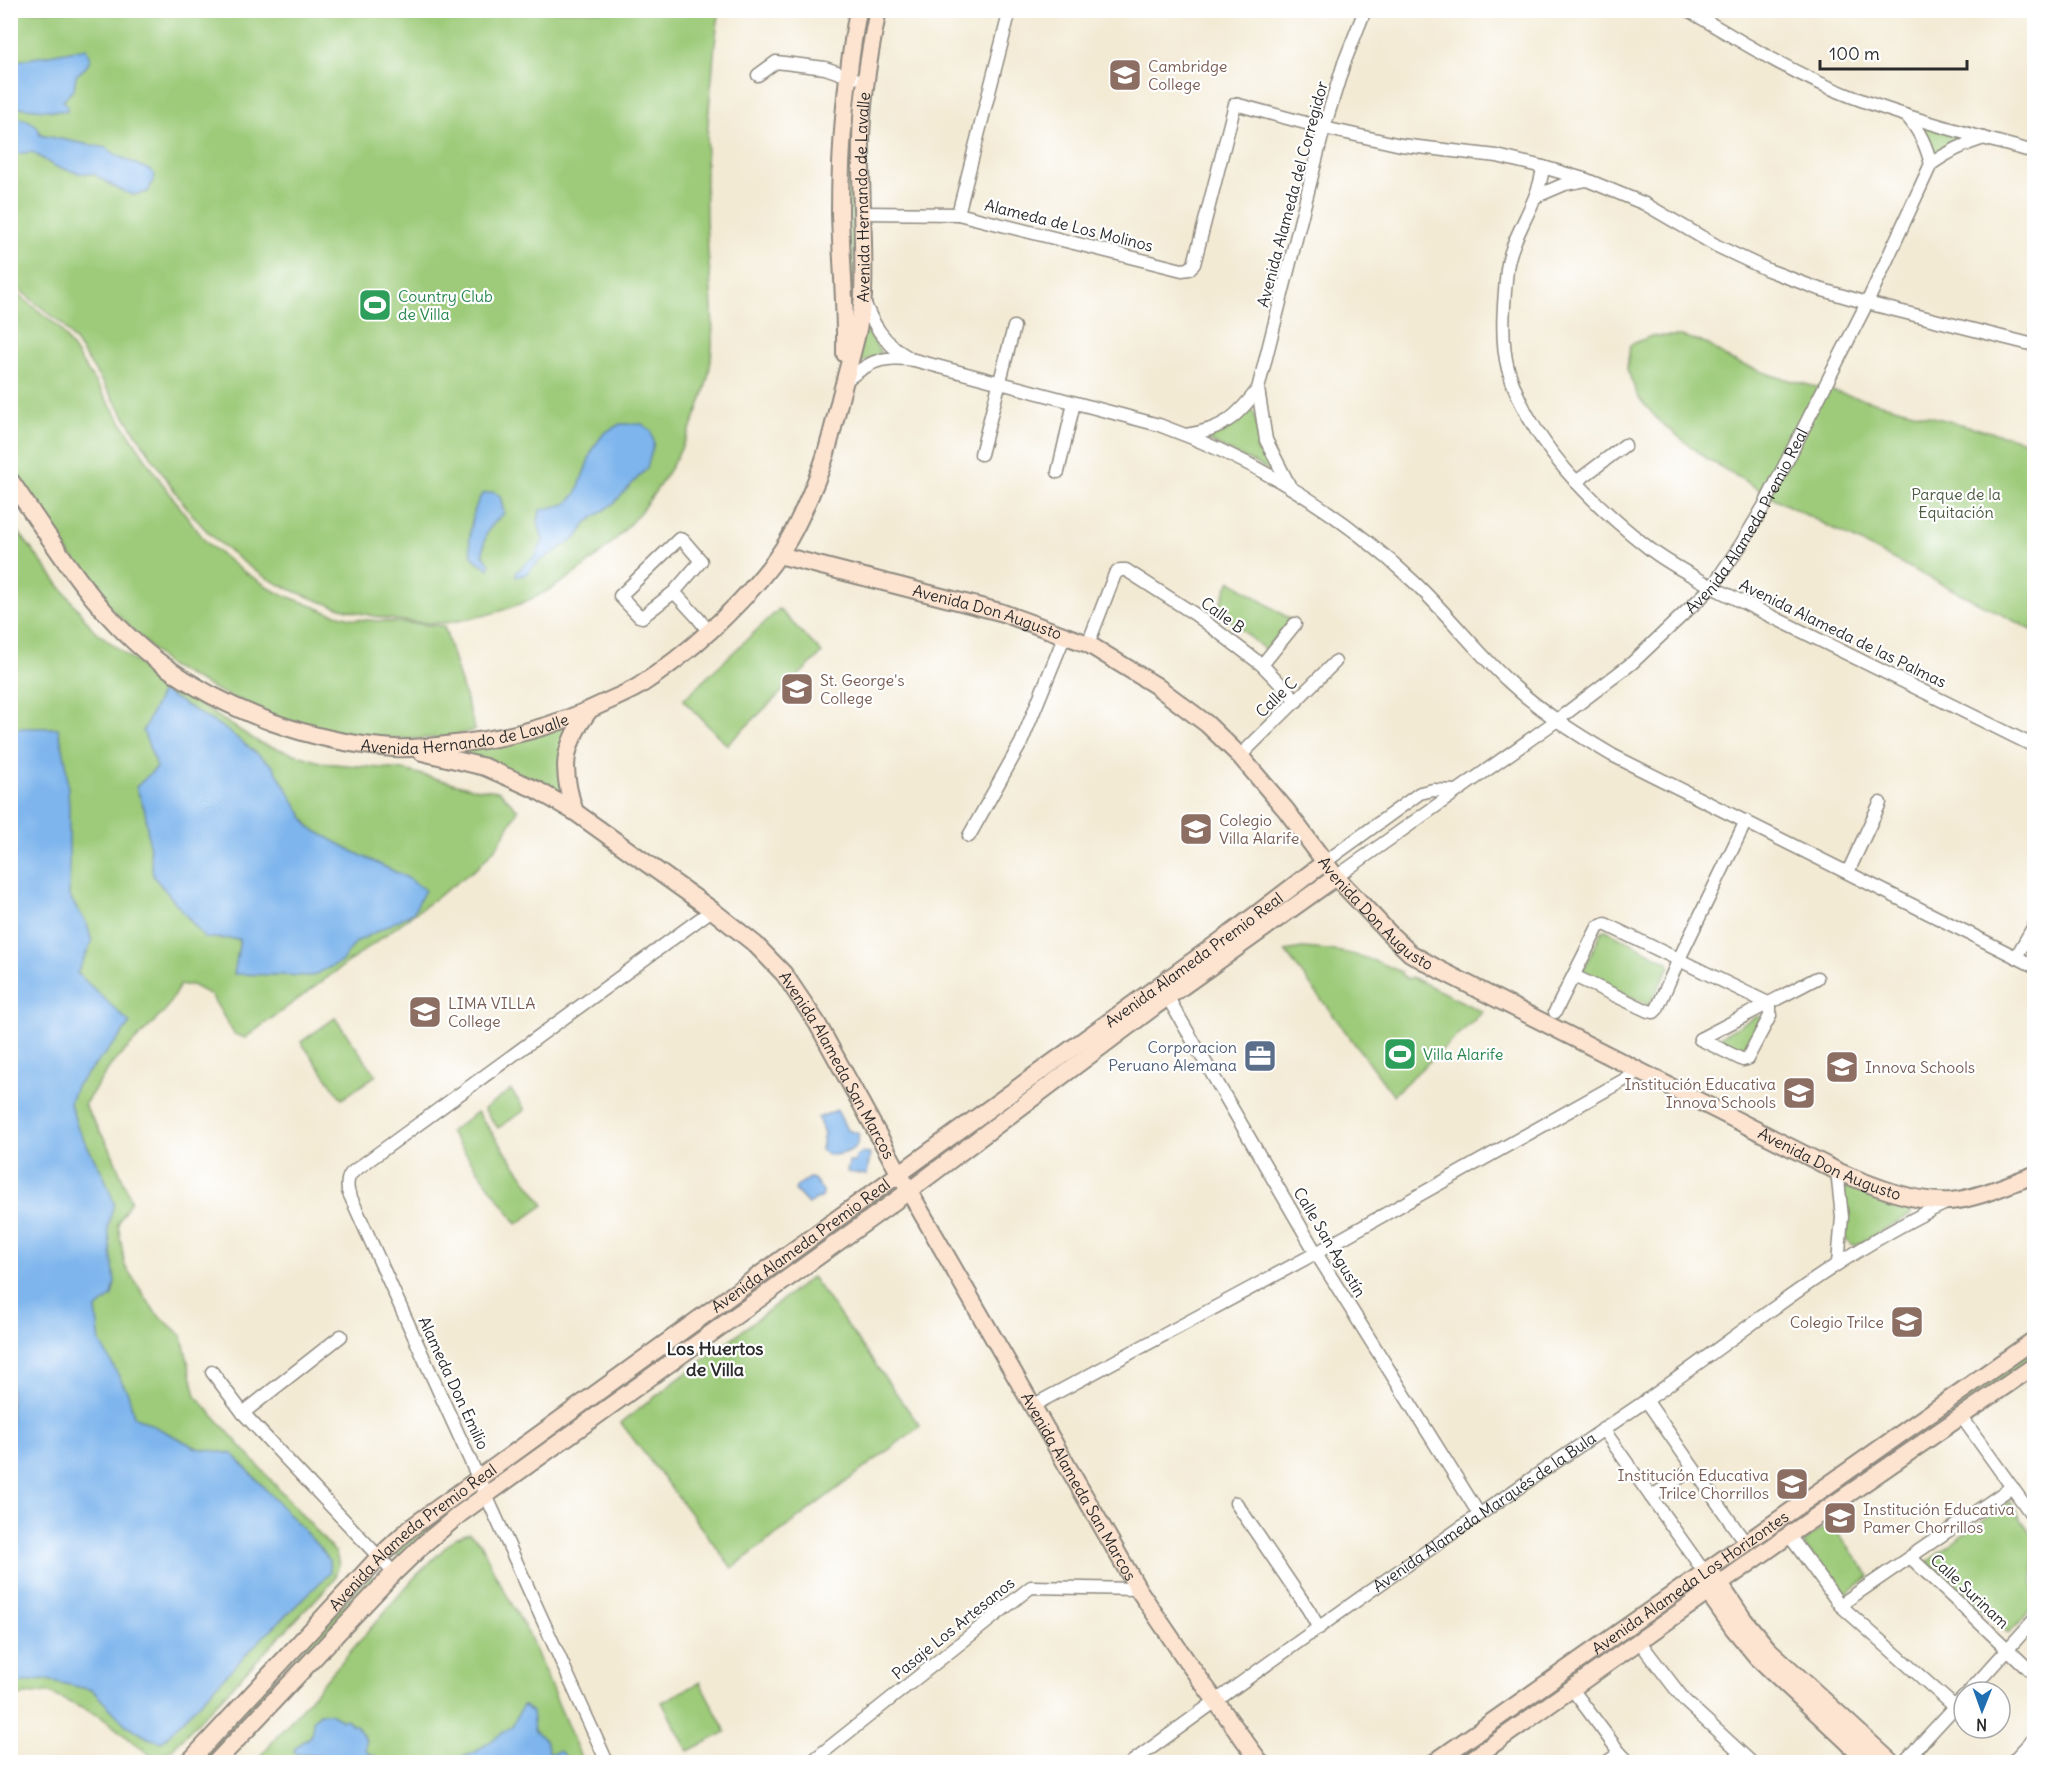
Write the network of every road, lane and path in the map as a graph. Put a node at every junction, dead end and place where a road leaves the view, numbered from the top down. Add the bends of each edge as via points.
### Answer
1 (858, 10) edge
2 (878, 10) edge
3 (1010, 10) edge
4 (1365, 10) edge
5 (1688, 10) edge
6 (758, 75) dead end
7 (847, 77) junction
8 (867, 79) junction
9 (1906, 116) junction
10 (1324, 128) junction
11 (1984, 138) junction
12 (2034, 152) edge
13 (1931, 164) junction
14 (1543, 166) junction
15 (1587, 180) junction
16 (1537, 196) junction
17 (861, 213) junction
18 (958, 214) junction
19 (863, 297) junction
20 (1867, 303) junction
21 (1014, 327) dead end
22 (2034, 345) edge
23 (914, 360) junction
24 (844, 382) junction
25 (1000, 383) junction
26 (1258, 389) junction
27 (1074, 403) junction
28 (1186, 435) junction
29 (1625, 446) dead end
30 (981, 454) dead end
31 (1058, 472) dead end
32 (10, 480) edge
33 (1576, 482) junction
34 (1290, 486) junction
35 (779, 555) junction
36 (1712, 587) junction
37 (674, 592) junction
38 (1295, 624) dead end
39 (708, 632) junction
40 (1065, 635) junction
41 (1088, 644) junction
42 (1335, 662) dead end
43 (1263, 665) junction
44 (1297, 701) junction
45 (589, 711) junction
46 (1556, 721) junction
47 (2034, 746) edge
48 (393, 748) junction
49 (1240, 756) junction
50 (1457, 791) junction
51 (1880, 803) dead end
52 (575, 812) junction
53 (1746, 821) junction
54 (969, 836) dead end
55 (1325, 862) junction
56 (1848, 872) junction
57 (1336, 876) junction
58 (712, 910) junction
59 (2034, 926) edge
60 (1232, 942) junction
61 (2016, 957) junction
62 (1679, 959) junction
63 (2034, 966) edge
64 (1574, 976) junction
65 (1817, 978) dead end
66 (1163, 991) junction
67 (1770, 1004) junction
68 (1556, 1012) dead end
69 (1640, 1071) junction
70 (1034, 1086) junction
71 (987, 1111) junction
72 (998, 1124) junction
73 (1837, 1172) junction
74 (899, 1173) junction
75 (2034, 1175) edge
76 (909, 1191) junction
77 (1950, 1201) junction
78 (1316, 1253) junction
79 (1838, 1263) junction
80 (340, 1336) dead end
81 (2034, 1340) edge
82 (2034, 1367) edge
83 (212, 1372) dead end
84 (1646, 1400) junction
85 (1032, 1406) junction
86 (243, 1413) junction
87 (1961, 1416) junction
88 (1603, 1429) junction
89 (1693, 1469) junction
90 (479, 1479) junction
91 (2012, 1487) junction
92 (487, 1495) junction
93 (1651, 1497) junction
94 (1236, 1503) dead end
95 (1479, 1514) junction
96 (2034, 1518) edge
97 (1789, 1535) junction
98 (1746, 1544) junction
99 (379, 1557) junction
100 (1910, 1557) junction
101 (1703, 1571) junction
102 (394, 1573) junction
103 (1714, 1588) junction
104 (1138, 1589) junction
105 (1840, 1605) junction
106 (2034, 1620) edge
107 (1319, 1628) junction
108 (1639, 1641) junction
109 (2008, 1649) junction
110 (2034, 1674) edge
111 (1980, 1680) edge
112 (1572, 1689) junction
113 (1215, 1701) junction
114 (1952, 1704) edge
115 (1952, 1710) edge
116 (2034, 1738) edge
117 (1620, 1753) junction
118 (189, 1762) edge
119 (216, 1762) edge
120 (607, 1762) edge
121 (811, 1762) edge
122 (1132, 1762) edge
123 (1260, 1762) edge
124 (1435, 1762) edge
125 (1468, 1762) edge
126 (1607, 1762) edge
127 (1629, 1762) edge
128 (1751, 1762) edge
129 (1869, 1762) edge
130 (1891, 1762) edge
131 (1904, 1762) edge
132 (2013, 1762) edge

1 - 7 street, Avenida Hernando de Lavalle
2 - 8 street, Avenida Hernando de Lavalle
3 - 18 street
4 - 10 street, Avenida Alameda del Corregidor
5 - 9 street via 1795,71
6 - 7 street via 776,62 825,68
7 - 8 street
7 - 24 street, Avenida Hernando de Lavalle via 840,214
8 - 17 street, Avenida Hernando de Lavalle via 861,140
9 - 11 street
9 - 13 street via 1919,130
10 - 14 street via 1401,145 1497,156
10 - 18 street, Alameda de Los Molinos via 1240,105 1210,193 1194,264 1189,269
10 - 26 street, Avenida Alameda del Corregidor
11 - 12 street
11 - 13 street via 1946,153
13 - 20 street, Avenida Alameda Premio Real
14 - 15 street
14 - 16 street, Avenida Alameda de las Palmas
15 - 16 street
15 - 20 street via 1645,204 1768,270
16 - 33 street, Avenida Alameda de las Palmas via 1508,267 1503,324 1508,368 1547,447
17 - 18 street, Alameda de Los Molinos
17 - 19 street, Avenida Hernando de Lavalle
19 - 23 street via 882,336
19 - 24 street, Avenida Hernando de Lavalle
20 - 22 street
20 - 36 street, Avenida Alameda Premio Real via 1764,506
21 - 25 street
23 - 24 street via 878,360
23 - 25 street
24 - 35 street, Avenida Hernando de Lavalle via 823,465
25 - 27 street
25 - 30 street
26 - 28 street, Avenida Alameda del Corregidor via 1225,423
26 - 34 street, Avenida Alameda del Corregidor via 1266,440
27 - 28 street
27 - 31 street
28 - 34 street
29 - 33 street
32 - 48 street, Avenida Hernando de Lavalle via 86,590 120,628 162,665 205,692 283,727
33 - 36 street, Avenida Alameda de las Palmas via 1651,550
34 - 46 street via 1381,552 1506,679
35 - 39 street, Avenida Hernando de Lavalle
35 - 40 street, Avenida Don Augusto via 1000,612
36 - 46 street, Avenida Alameda Premio Real via 1632,663
36 - 47 street, Avenida Alameda de las Palmas
37 - 37 street via 642,617 620,596 679,539 701,561
37 - 39 street
38 - 43 street
39 - 45 street, Avenida Hernando de Lavalle via 636,688
40 - 41 street, Avenida Don Augusto
40 - 54 street via 1021,742
41 - 43 street, Calle B via 1115,574 1126,570
41 - 49 street, Avenida Don Augusto via 1155,685 1208,724
42 - 44 street, Calle C
43 - 44 street, Calle B
44 - 49 street, Calle C
45 - 48 street, Avenida Hernando de Lavalle via 520,734 466,743
45 - 52 street via 573,734 566,762 566,779
46 - 50 street, Avenida Alameda Premio Real
46 - 53 street via 1612,755
48 - 52 street, Avenida Alameda San Marcos via 485,767
49 - 55 street, Avenida Don Augusto
50 - 55 street, Avenida Alameda Premio Real via 1420,793
50 - 57 street, Avenida Alameda Premio Real
51 - 56 street
52 - 58 street, Avenida Alameda San Marcos
53 - 56 street
53 - 62 street
55 - 57 street, Avenida Don Augusto
55 - 60 street, Avenida Alameda Premio Real
56 - 61 street
57 - 60 street, Avenida Alameda Premio Real
57 - 69 street, Avenida Don Augusto via 1410,953
58 - 74 street, Avenida Alameda San Marcos via 755,944 801,997
58 - 90 street, Alameda Don Emilio via 349,1176 348,1191
59 - 61 street
60 - 66 street, Avenida Alameda Premio Real
61 - 63 street
62 - 64 street via 1605,924 1598,927
62 - 64 street via 1654,1012
62 - 67 street
64 - 68 street
65 - 67 street
66 - 70 street, Avenida Alameda Premio Real
66 - 78 street, Calle San Agustín
67 - 67 street via 1720,1029 1700,1040 1747,1059 1770,1016
69 - 73 street, Avenida Don Augusto
69 - 78 street
70 - 71 street, Avenida Alameda Premio Real
70 - 72 street, Avenida Alameda Premio Real
71 - 72 street
71 - 74 street, Avenida Alameda Premio Real
72 - 76 street, Avenida Alameda Premio Real
73 - 77 street, Avenida Don Augusto via 1906,1195
73 - 79 street via 1842,1217
74 - 76 street, Avenida Alameda San Marcos
74 - 90 street, Avenida Alameda Premio Real
75 - 77 street, Avenida Alameda Marqués de la Bula
76 - 85 street, Avenida Alameda San Marcos
76 - 92 street, Avenida Alameda Premio Real
77 - 79 street, Avenida Alameda Marqués de la Bula
78 - 85 street
78 - 95 street, Calle San Agustín
79 - 84 street, Avenida Alameda Marqués de la Bula
80 - 86 street
81 - 98 street, Avenida Alameda Los Horizontes
82 - 87 street, Avenida Alameda Los Horizontes
83 - 86 street
84 - 88 street, Avenida Alameda Marqués de la Bula
84 - 89 street
85 - 104 street, Avenida Alameda San Marcos
86 - 99 street
87 - 91 street
87 - 97 street, Avenida Alameda Los Horizontes
88 - 93 street
88 - 95 street, Avenida Alameda Marqués de la Bula
89 - 93 street
89 - 98 street
90 - 92 street, Alameda Don Emilio
90 - 99 street, Avenida Alameda Premio Real via 409,1529
91 - 96 street
91 - 100 street
92 - 102 street, Avenida Alameda Premio Real via 425,1543
92 - 120 street, Alameda Don Emilio
93 - 101 street
94 - 107 street
95 - 107 street, Avenida Alameda Marqués de la Bula
97 - 103 street, Avenida Alameda Los Horizontes
97 - 105 street
98 - 101 street, Avenida Alameda Los Horizontes
99 - 102 street
99 - 118 street, Avenida Alameda Premio Real
100 - 105 street
100 - 109 street, Calle Surinam
101 - 103 street
101 - 124 street, Avenida Alameda Los Horizontes
102 - 119 street, Avenida Alameda Premio Real
103 - 108 street, Avenida Alameda Los Horizontes
103 - 129 street via 1734,1629 1757,1657
103 - 130 street via 1768,1649
104 - 113 street, Avenida Alameda San Marcos
104 - 121 street, Pasaje Los Artesanos via 1031,1587
105 - 114 street
106 - 109 street
107 - 113 street, Avenida Alameda Marqués de la Bula
108 - 112 street, Avenida Alameda Los Horizontes
108 - 128 street via 1684,1701
109 - 110 street, Calle Surinam
109 - 111 street
112 - 117 street
112 - 125 street, Avenida Alameda Los Horizontes
113 - 122 street, Avenida Alameda Marqués de la Bula
113 - 123 street, Avenida Alameda San Marcos
115 - 131 street
116 - 132 street
117 - 126 street
117 - 127 street

